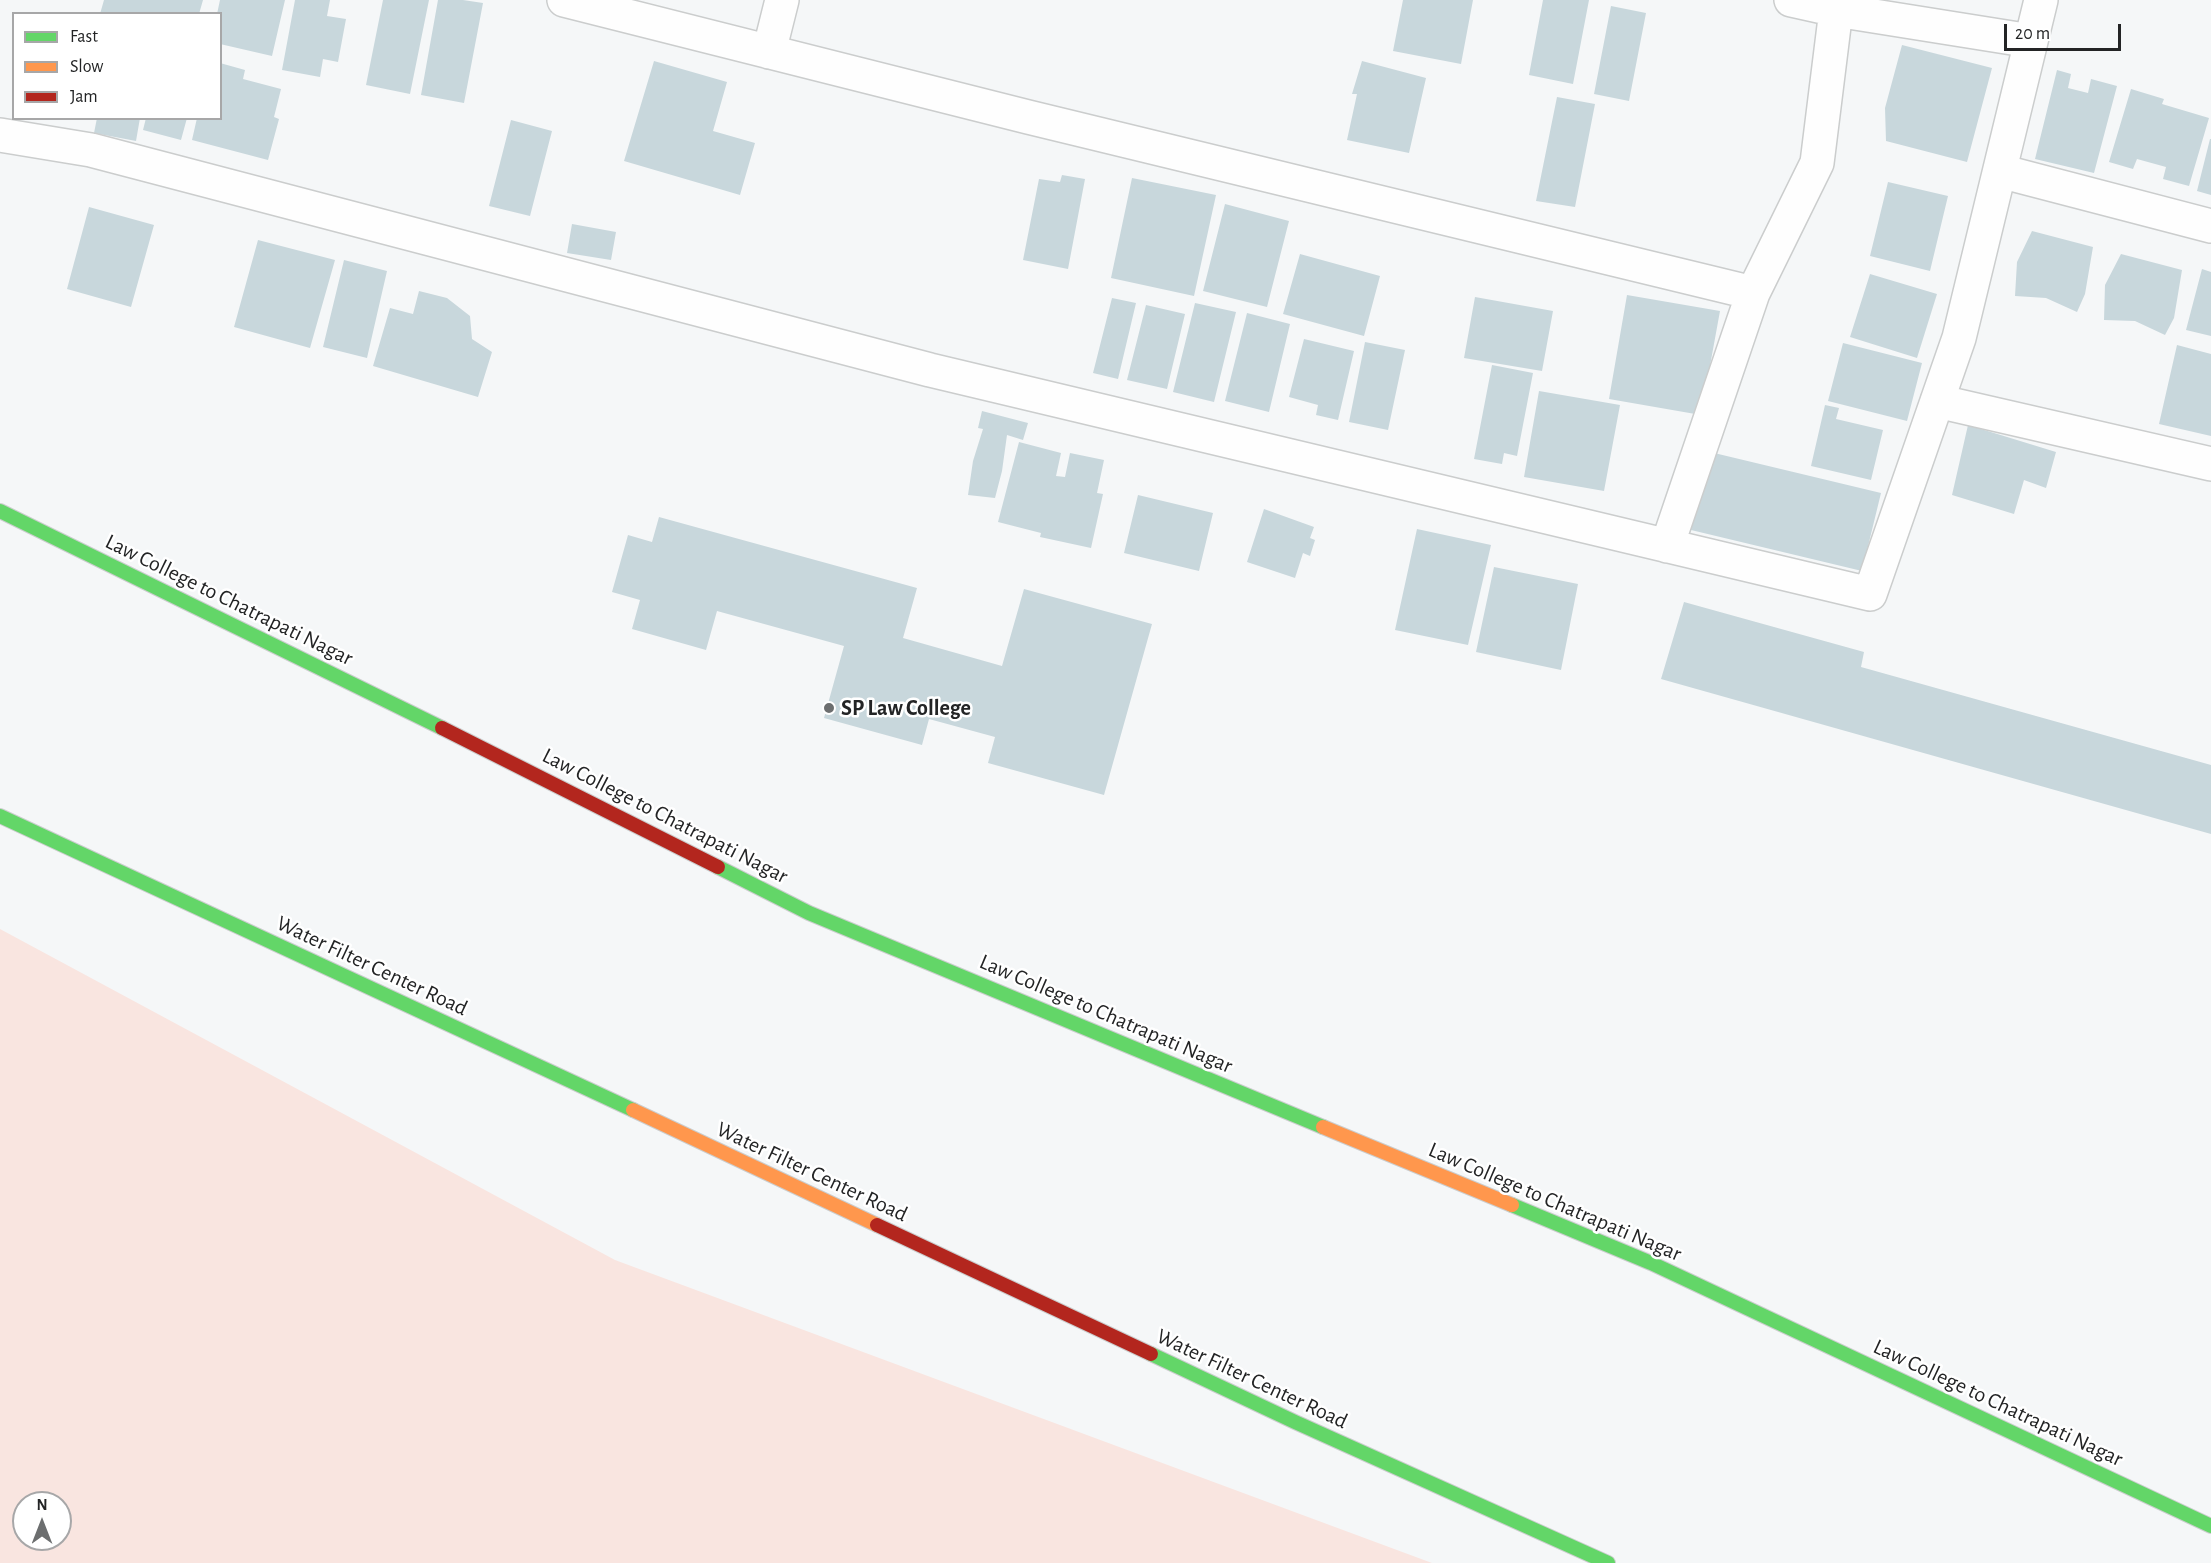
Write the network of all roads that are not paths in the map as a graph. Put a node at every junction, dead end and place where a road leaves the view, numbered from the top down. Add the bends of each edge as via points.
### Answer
1 (564, 0) edge
2 (782, 0) edge
3 (1791, 0) edge
4 (2041, 0) edge
5 (1836, 10) junction
6 (2031, 41) junction
7 (769, 52) junction
8 (0, 135) edge
9 (2000, 171) junction
10 (2211, 226) edge
11 (1753, 293) junction
12 (1937, 401) junction
13 (2211, 464) edge
14 (0, 511) edge
15 (1666, 546) junction
16 (0, 816) edge
17 (2211, 1526) edge
18 (1608, 1563) edge

1 - 7 street
2 - 7 street
3 - 5 street
4 - 6 street
5 - 6 street
5 - 11 street via 1817,163
6 - 9 street
7 - 11 street
8 - 15 street via 91,150 930,370
9 - 10 street
9 - 12 street via 1959,338
11 - 15 street
12 - 13 street
12 - 15 street via 1870,594
14 - 17 street, Law College to Chatrapati Nagar via 809,912 1651,1263
16 - 18 street, Water Filter Center Road via 1295,1422

